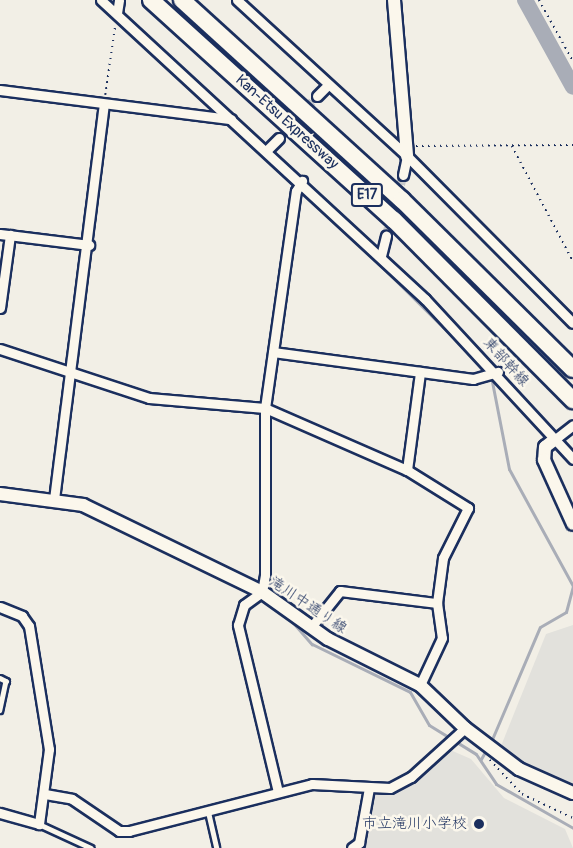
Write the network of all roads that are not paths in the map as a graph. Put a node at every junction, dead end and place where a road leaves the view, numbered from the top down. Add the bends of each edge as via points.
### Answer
1 (101, 0) edge
2 (119, 0) edge
3 (151, 0) edge
4 (182, 0) edge
5 (237, 0) edge
6 (394, 0) edge
7 (117, 14) junction
8 (328, 85) junction
9 (0, 90) edge
10 (316, 96) tunnel mouth
11 (104, 105) junction
12 (231, 119) junction
13 (279, 138) tunnel mouth
14 (267, 150) junction
15 (409, 151) junction
16 (403, 176) tunnel mouth
17 (302, 181) junction
18 (5, 234) edge
19 (386, 236) tunnel mouth
20 (89, 245) junction
21 (381, 256) junction
22 (0, 308) edge
23 (573, 322) edge
24 (0, 349) edge
25 (273, 352) junction
26 (573, 369) edge
27 (420, 372) junction
28 (69, 374) junction
29 (493, 375) junction
30 (573, 400) edge
31 (265, 408) junction
32 (573, 425) edge
33 (554, 440) junction
34 (573, 459) edge
35 (407, 470) junction
36 (0, 494) edge
37 (54, 499) junction
38 (573, 524) edge
39 (262, 592) junction
40 (437, 603) junction
41 (0, 607) edge
42 (312, 626) junction
43 (0, 678) edge
44 (420, 684) junction
45 (0, 710) edge
46 (465, 728) junction
47 (369, 788) junction
48 (278, 792) junction
49 (573, 793) edge
50 (45, 794) junction
51 (208, 810) junction
52 (0, 813) edge
53 (39, 824) junction
54 (91, 848) edge
55 (217, 848) edge
56 (352, 848) edge

1 - 7 street, 東部幹線
2 - 7 street
3 - 30 highway, Kan-Etsu Expressway / E17 via 394,220
4 - 26 highway, Kan-Etsu Expressway / E17 via 402,200
5 - 8 street
6 - 15 street
7 - 12 street, 東部幹線
8 - 10 street
8 - 15 street
9 - 11 street
11 - 12 street
11 - 20 street
12 - 14 street, 東部幹線
13 - 14 street
14 - 17 street, 東部幹線
15 - 16 street
15 - 23 street
17 - 21 street, 東部幹線
17 - 25 street
18 - 20 street
18 - 22 street
19 - 21 street
20 - 28 street
21 - 29 street, 東部幹線
24 - 28 street
25 - 27 street
25 - 31 street
27 - 29 street
27 - 35 street
28 - 31 street via 149,398
28 - 37 street
29 - 33 street, 東部幹線
31 - 35 street
31 - 39 street
32 - 33 street
33 - 34 street, 東部幹線
33 - 38 street via 545,447 544,460
35 - 40 street via 468,508 443,558
36 - 37 street, 滝川中通り線
37 - 39 street, 滝川中通り線 via 105,513
39 - 42 street, 滝川中通り線
39 - 48 street via 244,605 238,626
40 - 42 street via 340,591
40 - 44 street via 442,638
41 - 50 street via 22,616 33,640 49,749
42 - 44 street, 滝川中通り線
43 - 45 lane via 6,681
44 - 46 street, 滝川中通り線
46 - 47 street via 411,777 390,788
46 - 49 street, 滝川中通り線 via 552,788
47 - 48 street via 335,782
47 - 56 street via 359,843
48 - 51 street
50 - 51 street via 72,799 119,831
50 - 53 street
51 - 55 lane
52 - 53 street
53 - 54 lane

